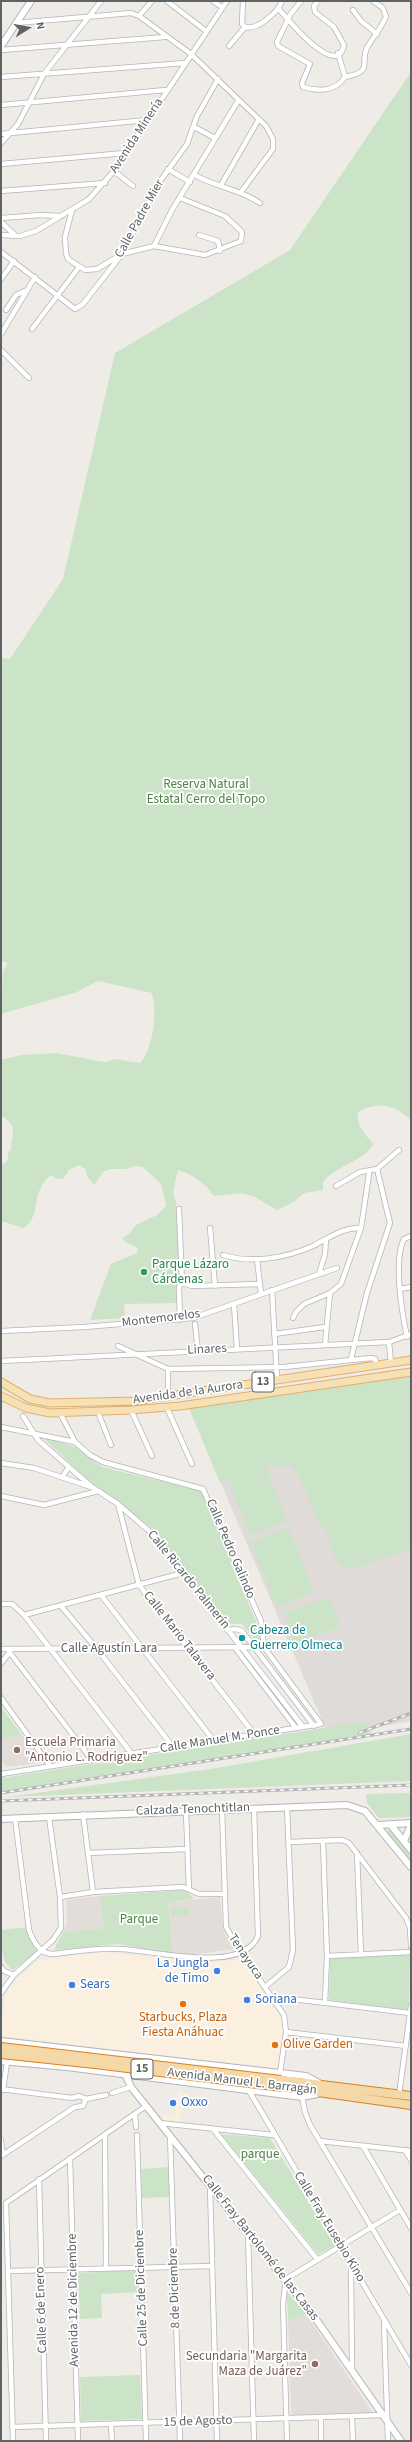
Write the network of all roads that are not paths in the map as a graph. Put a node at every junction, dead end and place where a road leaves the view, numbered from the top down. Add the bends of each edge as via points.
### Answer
1 (31, 1) edge
2 (101, 1) edge
3 (152, 1) edge
4 (167, 1) edge
5 (213, 1) edge
6 (227, 1) edge
7 (244, 1) edge
8 (282, 1) edge
9 (301, 1) edge
10 (318, 1) edge
11 (373, 1) edge
12 (223, 8) junction
13 (278, 8) junction
14 (353, 10) dead end
15 (90, 16) junction
16 (139, 16) junction
17 (288, 19) junction
18 (16, 23) junction
19 (245, 27) junction
20 (206, 31) junction
21 (377, 34) junction
22 (165, 37) junction
23 (67, 44) junction
24 (1, 46) edge
25 (229, 46) dead end
26 (1, 50) edge
27 (338, 53) junction
28 (191, 54) junction
29 (185, 63) junction
30 (44, 74) junction
31 (1, 77) edge
32 (345, 77) junction
33 (218, 79) junction
34 (166, 90) junction
35 (238, 101) junction
36 (29, 102) junction
37 (1, 105) edge
38 (259, 119) junction
39 (147, 120) junction
40 (194, 127) junction
41 (12, 133) junction
42 (1, 134) edge
43 (215, 138) junction
44 (1, 143) edge
45 (125, 152) junction
46 (1, 164) edge
47 (168, 169) junction
48 (114, 171) junction
49 (195, 175) junction
50 (190, 182) junction
51 (105, 183) junction
52 (221, 185) junction
53 (133, 186) dead end
54 (1, 191) edge
55 (241, 192) junction
56 (180, 198) junction
57 (260, 203) dead end
58 (72, 210) junction
59 (61, 216) junction
60 (1, 218) edge
61 (1, 222) edge
62 (1, 235) edge
63 (199, 235) dead end
64 (16, 236) junction
65 (154, 246) junction
66 (220, 250) junction
67 (1, 252) edge
68 (122, 254) junction
69 (14, 261) junction
70 (79, 267) junction
71 (36, 277) junction
72 (1, 279) edge
73 (27, 290) junction
74 (58, 295) junction
75 (6, 310) dead end
76 (32, 329) dead end
77 (1, 334) edge
78 (1, 350) edge
79 (29, 378) dead end
80 (399, 1150) dead end
81 (378, 1169) junction
82 (369, 1174) dead end
83 (336, 1186) dead end
84 (179, 1209) dead end
85 (210, 1228) dead end
86 (361, 1228) junction
87 (411, 1236) edge
88 (326, 1239) junction
89 (223, 1256) dead end
90 (257, 1259) junction
91 (337, 1268) dead end
92 (319, 1274) junction
93 (182, 1283) junction
94 (260, 1284) junction
95 (215, 1286) junction
96 (411, 1287) edge
97 (400, 1289) junction
98 (272, 1290) junction
99 (261, 1293) junction
100 (330, 1293) junction
101 (234, 1304) junction
102 (293, 1318) dead end
103 (180, 1320) junction
104 (195, 1324) dead end
105 (325, 1327) junction
106 (1, 1330) edge
107 (274, 1334) junction
108 (409, 1335) edge
109 (389, 1342) junction
110 (355, 1344) junction
111 (325, 1345) junction
112 (118, 1346) dead end
113 (275, 1348) junction
114 (237, 1349) junction
115 (198, 1351) junction
116 (133, 1354) junction
117 (352, 1359) junction
118 (411, 1360) edge
119 (1, 1361) edge
120 (391, 1362) junction
121 (276, 1365) junction
122 (377, 1365) junction
123 (358, 1367) junction
124 (168, 1369) junction
125 (336, 1370) junction
126 (411, 1372) edge
127 (359, 1379) junction
128 (277, 1380) junction
129 (1, 1382) edge
130 (334, 1382) junction
131 (1, 1396) edge
132 (168, 1398) junction
133 (167, 1408) junction
134 (131, 1410) junction
135 (98, 1412) junction
136 (60, 1413) junction
137 (23, 1416) dead end
138 (1, 1427) edge
139 (33, 1434) junction
140 (75, 1442) junction
141 (111, 1445) dead end
142 (152, 1456) dead end
143 (1, 1463) edge
144 (192, 1464) dead end
145 (69, 1467) junction
146 (62, 1478) junction
147 (92, 1488) junction
148 (98, 1491) junction
149 (1, 1496) edge
150 (118, 1504) junction
151 (183, 1573) junction
152 (139, 1585) junction
153 (101, 1595) junction
154 (1, 1604) edge
155 (61, 1606) junction
156 (24, 1616) junction
157 (227, 1630) junction
158 (264, 1647) junction
159 (189, 1648) junction
160 (235, 1648) junction
161 (243, 1648) junction
162 (255, 1648) junction
163 (51, 1649) junction
164 (97, 1649) junction
165 (142, 1649) junction
166 (7, 1650) edge
167 (1, 1663) edge
168 (1, 1698) edge
169 (321, 1724) joint
170 (314, 1726) junction
171 (303, 1727) junction
172 (296, 1728) junction
173 (255, 1735) junction
174 (214, 1741) junction
175 (173, 1747) junction
176 (132, 1754) junction
177 (92, 1760) junction
178 (50, 1766) junction
179 (1, 1769) edge
180 (3, 1774) edge
181 (288, 1807) junction
182 (254, 1808) junction
183 (222, 1809) junction
184 (186, 1811) junction
185 (83, 1814) junction
186 (49, 1817) junction
187 (15, 1818) junction
188 (1, 1819) edge
189 (390, 1824) junction
190 (411, 1824) edge
191 (378, 1825) junction
192 (322, 1841) junction
193 (404, 1841) junction
194 (289, 1842) junction
195 (187, 1849) junction
196 (411, 1851) edge
197 (357, 1852) junction
198 (88, 1853) junction
199 (403, 1857) junction
200 (411, 1867) edge
201 (188, 1889) junction
202 (93, 1892) junction
203 (224, 1894) junction
204 (60, 1897) junction
205 (411, 1946) edge
206 (42, 1951) junction
207 (411, 1952) edge
208 (241, 1953) junction
209 (361, 1954) junction
210 (327, 1956) junction
211 (1, 1967) edge
212 (14, 1975) junction
213 (265, 1987) junction
214 (1, 1993) edge
215 (276, 2002) junction
216 (325, 2002) junction
217 (411, 2006) edge
218 (410, 2013) edge
219 (286, 2032) junction
220 (1, 2041) edge
221 (48, 2046) junction
222 (406, 2046) junction
223 (1, 2047) edge
224 (68, 2049) junction
225 (1, 2054) edge
226 (124, 2056) junction
227 (4, 2062) edge
228 (188, 2063) junction
229 (48, 2066) junction
230 (67, 2067) junction
231 (125, 2074) junction
232 (281, 2080) junction
233 (183, 2082) junction
234 (131, 2087) junction
235 (321, 2088) junction
236 (248, 2089) junction
237 (2, 2090) edge
238 (112, 2093) dead end
239 (106, 2095) dead end
240 (399, 2095) junction
241 (411, 2096) edge
242 (302, 2097) junction
243 (72, 2098) junction
244 (86, 2099) junction
245 (411, 2105) edge
246 (146, 2106) junction
247 (75, 2107) junction
248 (135, 2114) junction
249 (160, 2123) junction
250 (136, 2127) dead end
251 (213, 2129) junction
252 (104, 2135) junction
253 (137, 2135) dead end
254 (170, 2135) junction
255 (273, 2135) junction
256 (1, 2140) edge
257 (320, 2141) junction
258 (363, 2146) junction
259 (405, 2150) junction
260 (411, 2151) edge
261 (2, 2155) edge
262 (70, 2158) junction
263 (411, 2160) edge
264 (39, 2179) junction
265 (210, 2185) junction
266 (400, 2210) junction
267 (371, 2227) junction
268 (411, 2228) edge
269 (248, 2232) junction
270 (341, 2246) junction
271 (317, 2259) junction
272 (351, 2264) junction
273 (212, 2266) junction
274 (175, 2267) junction
275 (106, 2268) junction
276 (141, 2268) junction
277 (41, 2270) junction
278 (74, 2270) junction
279 (8, 2271) junction
280 (286, 2279) junction
281 (411, 2293) edge
282 (384, 2321) junction
283 (411, 2365) edge
284 (352, 2369) junction
285 (383, 2415) junction
286 (321, 2418) junction
287 (352, 2418) junction
288 (286, 2419) junction
289 (253, 2420) junction
290 (387, 2421) junction
291 (179, 2422) junction
292 (216, 2422) junction
293 (146, 2423) junction
294 (111, 2424) junction
295 (77, 2425) junction
296 (46, 2426) junction
297 (12, 2427) junction
298 (13, 2441) edge
299 (46, 2441) edge
300 (78, 2441) edge
301 (112, 2441) edge
302 (146, 2441) edge
303 (180, 2441) edge
304 (217, 2441) edge
305 (254, 2441) edge
306 (287, 2441) edge
307 (321, 2441) edge
308 (353, 2441) edge
309 (388, 2441) edge
310 (401, 2441) edge

1 - 18 street
2 - 15 street
3 - 16 street
4 - 20 street
5 - 12 street
6 - 12 street, Avenida Minería
7 - 19 street via 242,24
8 - 13 street
9 - 17 street
10 - 27 street via 314,6 315,12 334,27 344,45
11 - 21 street via 383,8 386,17
12 - 20 street, Avenida Minería
13 - 17 street
13 - 19 street via 258,25
14 - 21 street via 360,20
15 - 16 street via 131,13
15 - 18 street
15 - 23 street
16 - 22 street
17 - 27 street via 324,54 329,56
17 - 32 street via 278,46 310,66 302,86 312,90 328,89 339,84
18 - 24 street
19 - 25 street
20 - 28 street, Avenida Minería
21 - 32 street via 367,48 363,70
22 - 23 street
22 - 28 street
23 - 26 street
23 - 30 street
27 - 32 street
28 - 29 street, Avenida Minería
28 - 33 street
29 - 30 street
29 - 34 street, Avenida Minería
30 - 31 street
30 - 36 street
33 - 35 street
33 - 40 street, Calle Padre Mier
34 - 36 street
34 - 39 street, Avenida Minería
35 - 38 street
35 - 43 street
36 - 37 street
36 - 41 street
38 - 52 street
38 - 55 street via 269,130 272,139 270,154
39 - 41 street
39 - 45 street, Avenida Minería
40 - 43 street
40 - 47 street, Calle Padre Mier via 187,144
41 - 42 street
41 - 44 street
43 - 49 street
45 - 46 street
45 - 48 street, Avenida Minería
47 - 50 street
47 - 68 street, Calle Padre Mier
48 - 51 street, Avenida Minería
48 - 53 street
49 - 50 street
49 - 52 street
50 - 56 street
51 - 54 street
51 - 58 street, Avenida Minería via 89,199
52 - 55 street
55 - 57 street
56 - 65 street
56 - 66 street via 224,216 243,234 238,243
58 - 59 street, Avenida Minería
58 - 70 street via 65,248 68,259
59 - 60 street
59 - 64 street, Avenida Minería via 36,231
61 - 64 street
62 - 64 street, Avenida Minería
63 - 66 street via 217,240 220,243
65 - 66 street via 205,255
65 - 68 street
67 - 69 street
68 - 70 street via 97,269 86,270
68 - 74 street, Calle Padre Mier via 88,300 76,310
69 - 71 street
69 - 72 street
70 - 74 street
71 - 73 street
71 - 74 street
73 - 75 street via 16,295
73 - 77 street
74 - 76 street
78 - 79 street
80 - 81 street
81 - 83 street via 360,1172
81 - 110 street via 390,1223 369,1285
82 - 86 street
84 - 93 street
85 - 95 street
86 - 88 street via 343,1231
86 - 100 street via 340,1284
87 - 97 street via 404,1239 401,1244
88 - 90 street via 301,1251
88 - 92 street
89 - 90 street via 240,1260
90 - 94 street
91 - 92 street, Montemorelos
92 - 98 street, Montemorelos
93 - 95 street via 192,1286
93 - 103 street via 179,1287
94 - 95 street
94 - 99 street
96 - 97 street
97 - 108 street
98 - 99 street, Montemorelos
98 - 107 street
99 - 101 street, Montemorelos
100 - 102 street via 304,1304
100 - 105 street
101 - 103 street, Montemorelos via 194,1318
101 - 114 street
103 - 106 street, Montemorelos
104 - 115 street
105 - 107 street
105 - 111 street
107 - 113 street
108 - 109 street, Linares
109 - 110 street, Linares
109 - 120 street
110 - 111 street, Linares
110 - 117 street
111 - 113 street, Linares
112 - 116 street
113 - 114 street, Linares
113 - 121 street
114 - 115 street, Linares
115 - 116 street, Linares
116 - 119 street, Linares
116 - 124 street
117 - 121 street via 284,1367
117 - 122 street via 374,1358
118 - 120 main road, Avenida de la Aurora / 13
120 - 122 main road, Avenida de la Aurora / 13
121 - 124 street
121 - 128 street
122 - 123 main road, Avenida de la Aurora / 13
123 - 125 main road, Avenida de la Aurora / 13
123 - 127 main road via 355,1375
124 - 132 street
125 - 128 main road, Avenida de la Aurora / 13
125 - 130 main road via 340,1376
126 - 127 main road, Avenida de la Aurora / 13
127 - 130 main road, Avenida de la Aurora / 13
128 - 132 main road, Avenida de la Aurora / 13
129 - 132 main road, Avenida de la Aurora / 13 via 34,1400 60,1404
130 - 133 main road, Avenida de la Aurora / 13
131 - 136 main road, 13 via 26,1408
133 - 134 main road, Avenida de la Aurora / 13
133 - 144 street
134 - 135 main road, Avenida de la Aurora / 13
134 - 142 street
135 - 136 main road, Avenida de la Aurora / 13
135 - 141 street
136 - 140 street
137 - 139 street, Calle Ricardo Palmerín
138 - 139 street
139 - 140 street
139 - 145 street, Calle Ricardo Palmerín
140 - 158 street, Calle Pedro Galindo via 90,1456 103,1462 203,1489 261,1621
143 - 146 street via 34,1468
145 - 146 street
145 - 147 street, Calle Ricardo Palmerín
146 - 147 street
147 - 148 street, Calle Ricardo Palmerín
148 - 149 street via 44,1505
148 - 150 street, Calle Ricardo Palmerín
150 - 151 street, Calle Ricardo Palmerín via 153,1534
150 - 152 street, Calle Mario Talavera
151 - 152 street
151 - 157 street, Calle Ricardo Palmerín
152 - 153 street
152 - 159 street, Calle Mario Talavera
153 - 155 street
153 - 165 street
154 - 156 street via 12,1604
155 - 156 street
155 - 164 street
156 - 163 street
157 - 161 street, Calle Ricardo Palmerín
157 - 162 street via 240,1630
158 - 162 street, Calle Agustín Lara
158 - 169 street, Calle Pedro Galindo
159 - 160 street, Calle Agustín Lara
159 - 165 street, Calle Agustín Lara
159 - 173 street, Calle Mario Talavera
160 - 161 street, Calle Agustín Lara
160 - 172 street
161 - 162 street, Calle Agustín Lara
161 - 171 street, Calle Ricardo Palmerín
162 - 170 street
163 - 164 street, Calle Agustín Lara
163 - 166 street, Calle Agustín Lara
163 - 176 street
164 - 165 street, Calle Agustín Lara
164 - 175 street
165 - 174 street
166 - 167 street
166 - 177 street
168 - 178 street
169 - 170 street, Calle Manuel M. Ponce
170 - 171 street, Calle Manuel M. Ponce
171 - 172 street, Calle Manuel M. Ponce
172 - 173 street, Calle Manuel M. Ponce
173 - 174 street, Calle Manuel M. Ponce
174 - 175 street, Calle Manuel M. Ponce
175 - 176 street, Calle Manuel M. Ponce
176 - 177 street, Calle Manuel M. Ponce
177 - 178 street, Calle Manuel M. Ponce
178 - 180 street, Calle Manuel M. Ponce
179 - 180 street
181 - 182 street, Calzada Tenochtitlan
181 - 191 street, Calzada Tenochtitlan via 354,1806 365,1811
181 - 194 street
182 - 183 street, Calzada Tenochtitlan
182 - 208 street via 258,1936 251,1948
183 - 184 street, Calzada Tenochtitlan
183 - 203 street, Tenayuca
184 - 185 street, Calzada Tenochtitlan
184 - 195 street
185 - 186 street, Calzada Tenochtitlan
185 - 198 street
186 - 187 street, Calzada Tenochtitlan
186 - 204 street
187 - 188 street, Calzada Tenochtitlan
187 - 206 street via 29,1930 34,1942
189 - 190 street
189 - 191 street
189 - 193 street
190 - 193 street
191 - 199 street, Calzada Tenochtitlan
192 - 194 street
192 - 197 street via 342,1840 349,1843
192 - 210 street
193 - 196 street
194 - 213 street via 291,1961 286,1970
195 - 198 street
195 - 201 street
196 - 199 street
197 - 205 street via 406,1918 410,1928
197 - 209 street
198 - 202 street
199 - 200 street, Calzada Tenochtitlan
201 - 202 street via 183,1887
201 - 203 street via 199,1894
202 - 204 street
203 - 208 street, Tenayuca via 226,1927
204 - 206 street via 60,1928
206 - 208 street via 52,1954 121,1949 198,1958
206 - 212 street
207 - 209 street
208 - 213 street, Tenayuca
209 - 210 street
210 - 216 street
211 - 212 street
212 - 214 street
213 - 215 street, Tenayuca
215 - 216 street via 292,1999
215 - 219 street, Tenayuca via 284,2015
216 - 218 street
217 - 218 street
218 - 222 street
219 - 222 street
219 - 232 street, Tenayuca
220 - 221 street
221 - 224 street
221 - 229 street via 53,2057
222 - 240 street
223 - 232 highway, Avenida Manuel L. Barragán / 15, bridge
224 - 226 street
224 - 230 street via 62,2052 60,2057 62,2064
225 - 232 highway, Avenida Manuel L. Barragán / 15, bridge
226 - 228 street
226 - 231 street, Calle Fray Bartolomé de las Casas
227 - 229 street
227 - 237 street
228 - 232 street
228 - 233 street via 180,2070
229 - 230 street
230 - 231 street
231 - 233 street
231 - 234 street, Calle Fray Bartolomé de las Casas
232 - 235 highway, Avenida Manuel L. Barragán / 15
233 - 236 street
234 - 238 street
234 - 246 street, Calle Fray Bartolomé de las Casas
235 - 240 highway, Avenida Manuel L. Barragán / 15
235 - 242 street
235 - 245 highway, Avenida Manuel L. Barragán / 15
236 - 242 street
236 - 255 street, Calle Fray Eusebio Kino
237 - 243 street
239 - 244 street
240 - 241 highway, Avenida Manuel L. Barragán / 15
242 - 257 street via 305,2112
243 - 244 street via 79,2096
243 - 247 street
244 - 247 street via 82,2106
246 - 248 street
246 - 249 street, Calle Fray Bartolomé de las Casas
247 - 261 street
248 - 250 street
248 - 252 street
249 - 251 street
249 - 254 street, Calle Fray Bartolomé de las Casas
251 - 255 street
251 - 271 street
252 - 262 street
252 - 275 street
253 - 276 street, Calle 25 de Diciembre
254 - 265 street, Calle Fray Bartolomé de las Casas
254 - 274 street, 8 de Diciembre
255 - 270 street, Calle Fray Eusebio Kino
256 - 261 street
257 - 258 street
257 - 267 street
258 - 259 street
258 - 266 street
259 - 260 street
259 - 263 street
262 - 264 street
262 - 278 street, Avenida 12 de Diciembre
264 - 277 street, Calle 6 de Enero
264 - 279 street via 11,2198 5,2206
265 - 269 street, Calle Fray Bartolomé de las Casas
265 - 273 street
266 - 267 street
266 - 268 street
267 - 270 street
267 - 281 street
269 - 280 street, Calle Fray Bartolomé de las Casas
269 - 289 street
270 - 271 street
270 - 272 street, Calle Fray Eusebio Kino
271 - 280 street
272 - 282 street, Calle Fray Eusebio Kino
272 - 284 street
273 - 274 street
273 - 292 street
274 - 276 street
274 - 291 street, 8 de Diciembre
275 - 276 street
275 - 278 street
276 - 293 street, Calle 25 de Diciembre
277 - 278 street
277 - 279 street
277 - 296 street, Calle 6 de Enero
278 - 295 street, Avenida 12 de Diciembre
279 - 297 street
280 - 284 street, Calle Fray Bartolomé de las Casas
280 - 288 street via 283,2304
282 - 283 street, Calle Fray Eusebio Kino
282 - 290 street
284 - 285 street, Calle Fray Bartolomé de las Casas
285 - 287 street, 15 de Agosto
285 - 290 street, Calle Fray Bartolomé de las Casas
286 - 287 street, 15 de Agosto
286 - 288 street, 15 de Agosto
286 - 307 street
287 - 308 street
288 - 289 street, 15 de Agosto
288 - 306 street
289 - 292 street, 15 de Agosto
289 - 305 street
290 - 309 street
290 - 310 street, Calle Fray Bartolomé de las Casas
291 - 292 street, 15 de Agosto
291 - 293 street, 15 de Agosto
291 - 303 street, 8 de Diciembre
292 - 304 street
293 - 294 street, 15 de Agosto
293 - 302 street, Calle 25 de Diciembre
294 - 295 street, 15 de Agosto
294 - 301 street
295 - 296 street, 15 de Agosto
295 - 300 street, Avenida 12 de Diciembre
296 - 297 street, 15 de Agosto
296 - 299 street, Calle 6 de Enero
297 - 298 street

